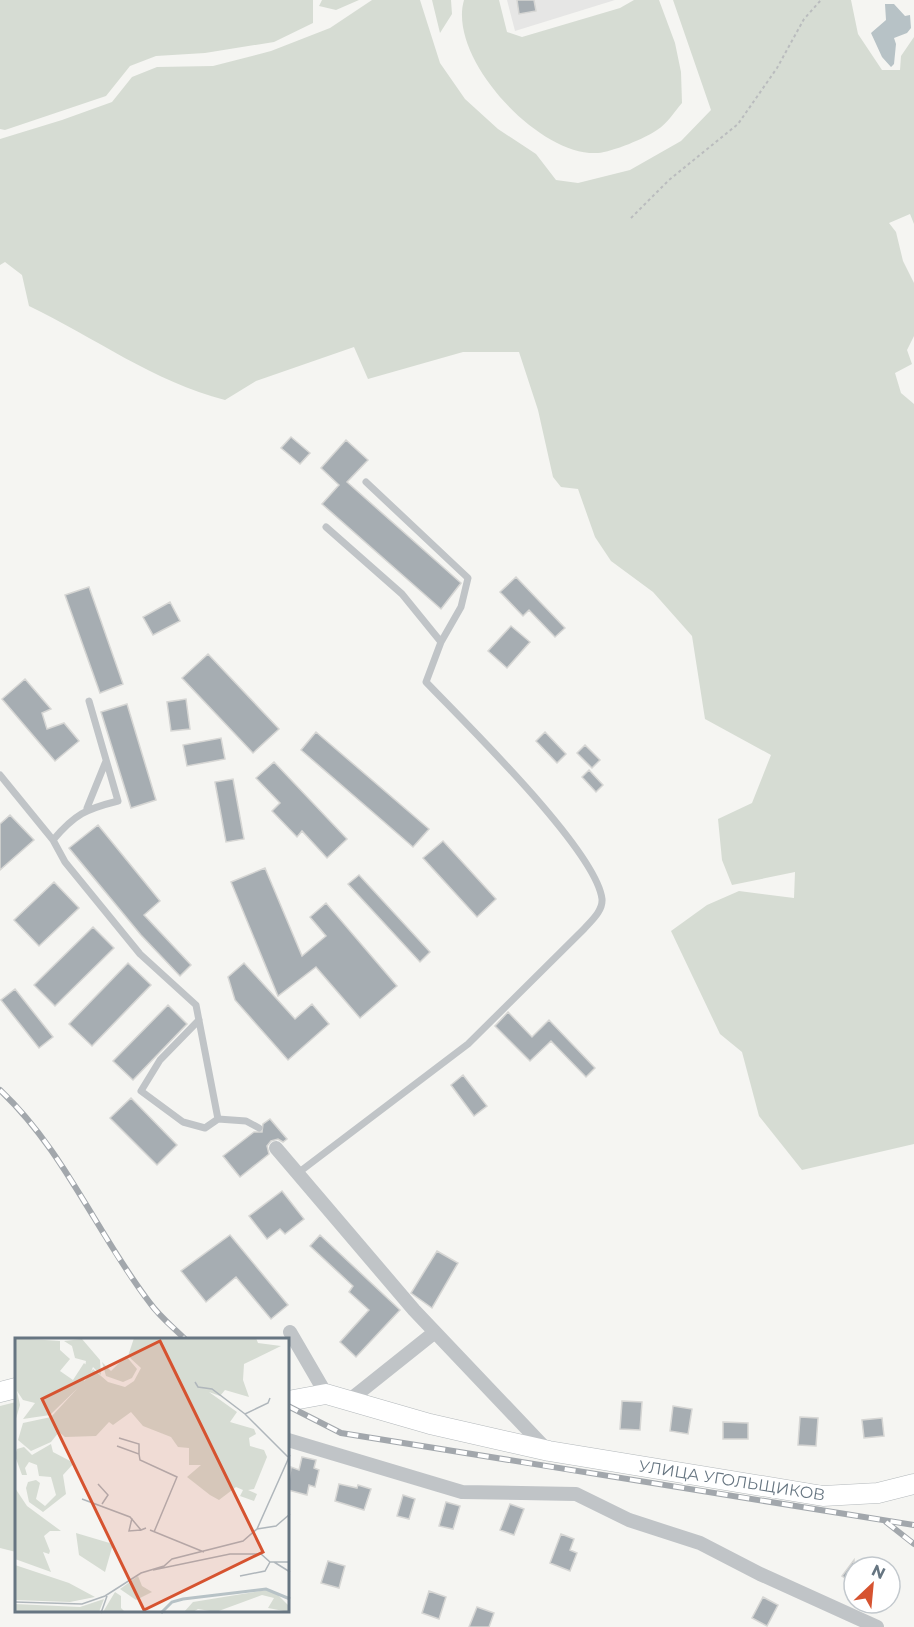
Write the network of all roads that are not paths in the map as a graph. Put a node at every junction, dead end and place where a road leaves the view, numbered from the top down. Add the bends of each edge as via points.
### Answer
1 (366, 482) dead end
2 (326, 527) dead end
3 (441, 642) junction
4 (90, 701) dead end
5 (106, 760) junction
6 (0, 775) edge
7 (87, 808) junction
8 (53, 840) junction
9 (199, 1020) junction
10 (218, 1119) junction
11 (259, 1128) dead end
12 (276, 1148) dead end
13 (298, 1173) junction
14 (290, 1332) dead end
15 (435, 1332) junction
16 (15, 1388) edge
17 (0, 1392) edge
18 (326, 1394) junction
19 (351, 1399) junction
20 (290, 1401) edge
21 (290, 1441) edge
22 (549, 1451) junction
23 (914, 1484) edge
24 (877, 1627) edge

1 - 3 lane via 468,578 461,607
2 - 3 lane via 402,594
3 - 13 lane via 426,681 583,856 602,901 600,911 468,1044
4 - 5 lane
5 - 7 lane
5 - 7 lane via 118,801
6 - 8 lane
7 - 8 lane
8 - 9 lane via 65,862 140,954 196,1005
9 - 10 lane
9 - 10 lane via 160,1060 141,1091 183,1122 205,1128
10 - 11 lane via 246,1121
12 - 13 street
13 - 15 street
14 - 18 street
15 - 19 street
15 - 22 street
16 - 17 street
18 - 19 street, УЛИЦА УГОЛЬЩИКОВ
18 - 20 street
19 - 22 street, УЛИЦА УГОЛЬЩИКОВ via 430,1424
21 - 24 street via 462,1492 576,1494 629,1520 700,1543
22 - 23 street, УЛИЦА УГОЛЬЩИКОВ via 823,1496 878,1493

